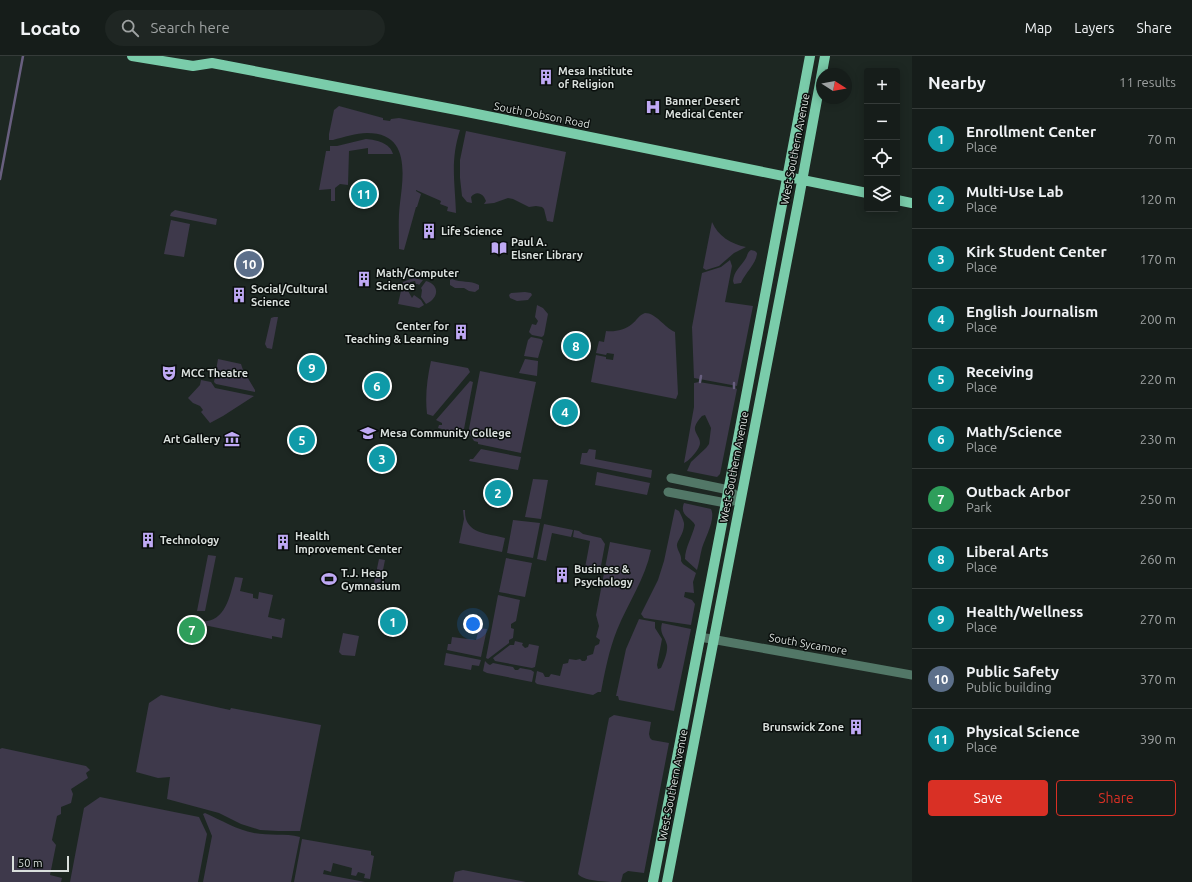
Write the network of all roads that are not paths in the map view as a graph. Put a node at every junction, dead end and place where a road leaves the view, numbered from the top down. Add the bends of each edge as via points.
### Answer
1 (132, 56) edge
2 (203, 56) edge
3 (810, 56) edge
4 (825, 56) edge
5 (212, 63) junction
6 (787, 177) junction
7 (802, 180) junction
8 (864, 193) edge
9 (900, 201) edge
10 (912, 203) edge
11 (759, 327) junction
12 (761, 394) junction
13 (671, 478) dead end
14 (729, 490) junction
15 (668, 492) dead end
16 (740, 499) junction
17 (726, 503) junction
18 (700, 637) junction
19 (712, 639) junction
20 (912, 675) edge
21 (653, 882) edge
22 (666, 882) edge

1 - 5 main road, South Dobson Road via 193,66
2 - 5 main road, South Dobson Road
3 - 6 main road, West Southern Avenue
4 - 7 main road, West Southern Avenue
5 - 6 main road, South Dobson Road
6 - 7 main road, South Dobson Road
6 - 11 main road, West Southern Avenue
7 - 8 main road, South Dobson Road
7 - 12 main road, West Southern Avenue
9 - 10 main road
11 - 12 main road via 761,353 756,384 757,391
11 - 14 main road, West Southern Avenue
12 - 16 main road, West Southern Avenue
13 - 14 street
14 - 16 street
14 - 17 main road, West Southern Avenue
15 - 17 street
16 - 17 street
16 - 19 main road, West Southern Avenue
17 - 18 main road, West Southern Avenue
18 - 19 street, South Sycamore
18 - 21 main road, West Southern Avenue
19 - 20 street, South Sycamore
19 - 22 main road, West Southern Avenue

